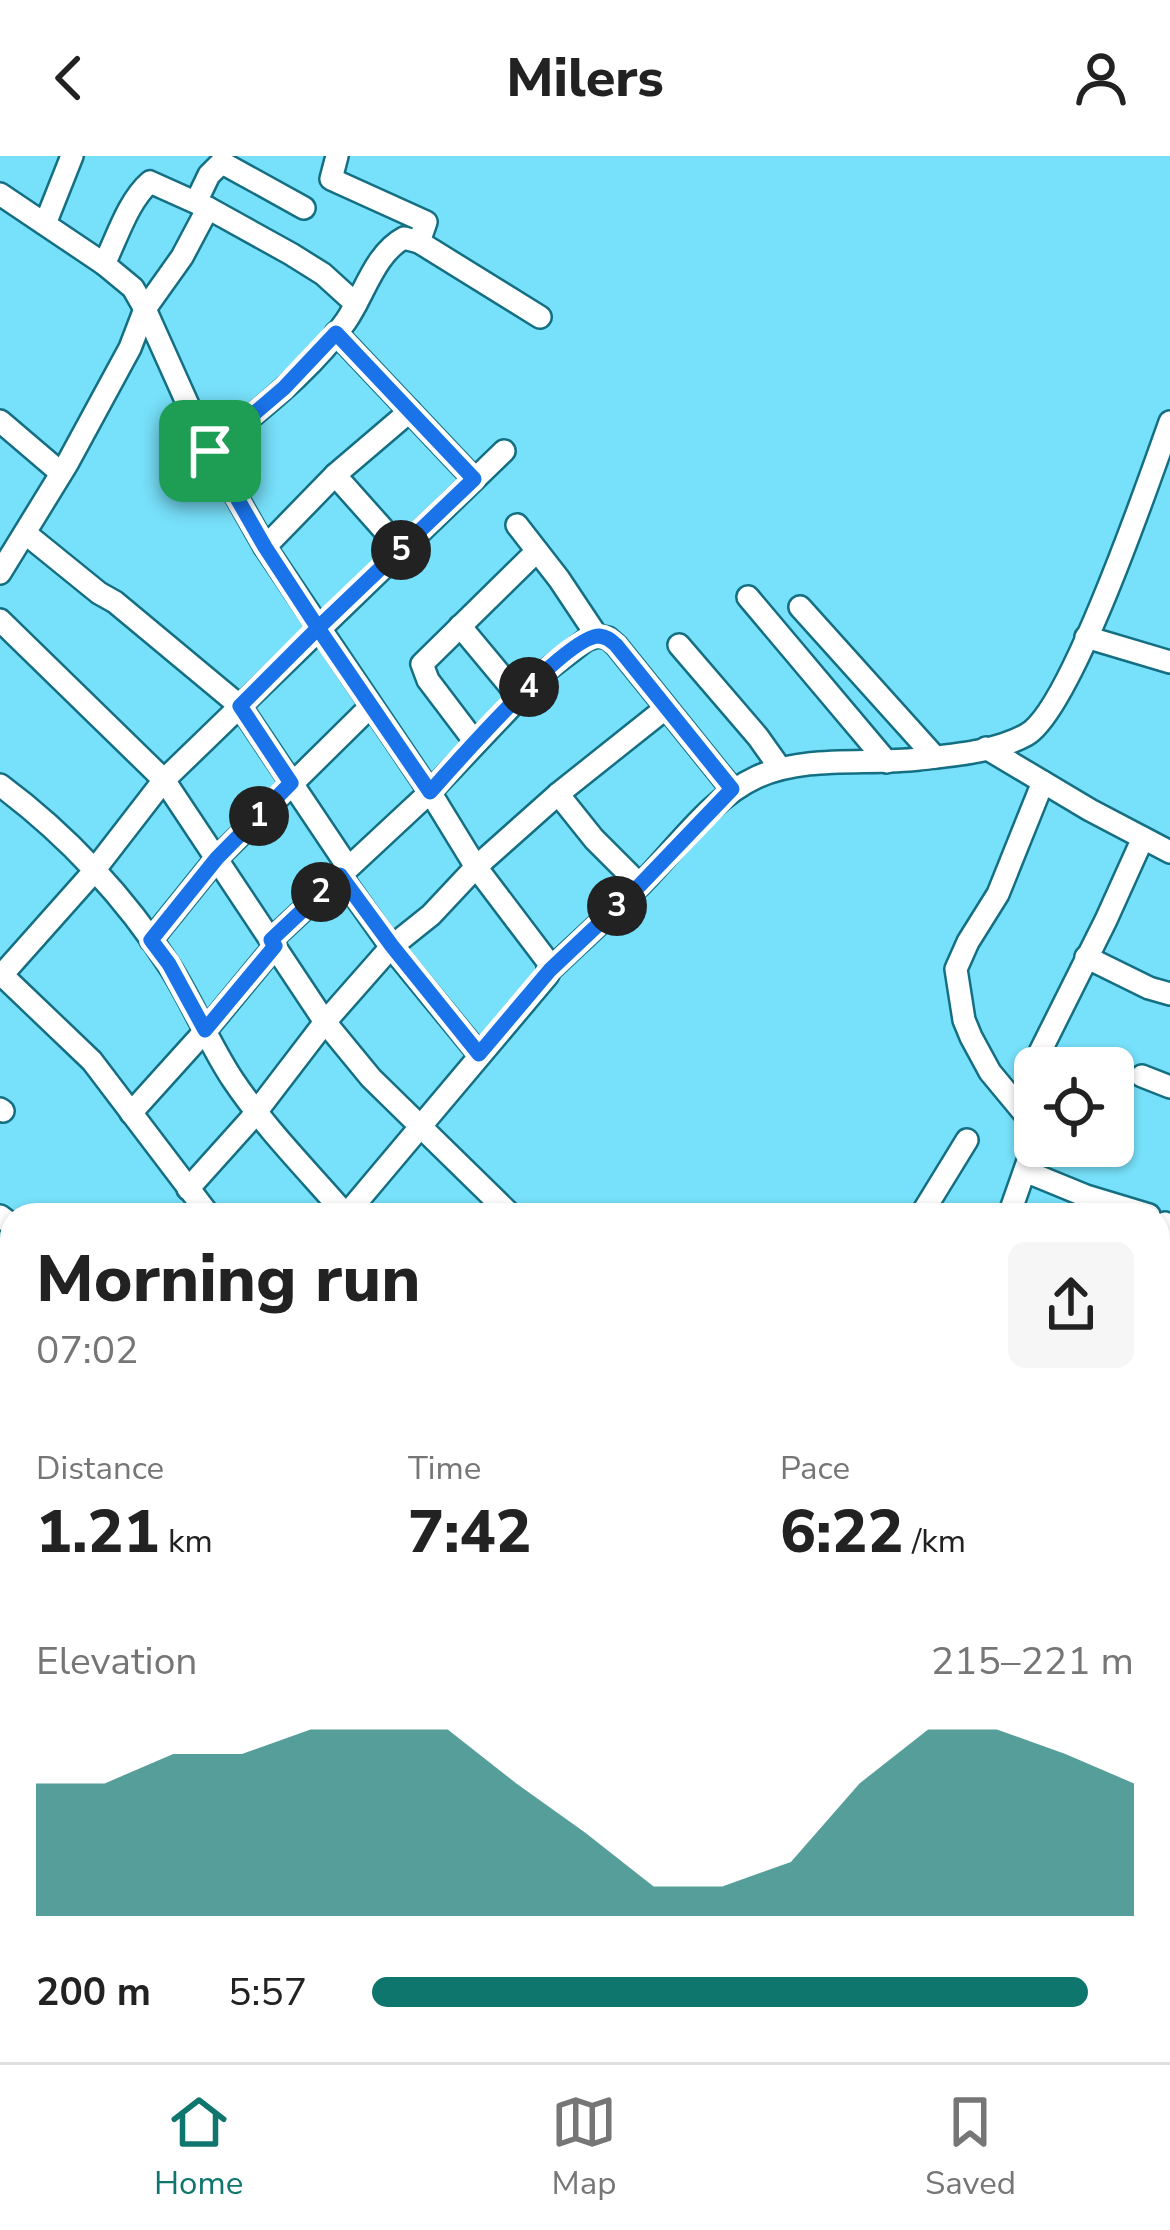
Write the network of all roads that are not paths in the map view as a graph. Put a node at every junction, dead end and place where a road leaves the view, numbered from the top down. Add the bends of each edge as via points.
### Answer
1 (72, 156) edge
2 (337, 156) edge
3 (1, 200) edge
4 (202, 205) junction
5 (304, 208) dead end
6 (45, 224) junction
7 (419, 242) junction
8 (104, 264) junction
9 (356, 304) junction
10 (146, 309) junction
11 (540, 316) dead end
12 (336, 333) junction
13 (410, 411) junction
14 (0, 421) edge
15 (1170, 422) edge
16 (210, 451) junction
17 (504, 451) dead end
18 (61, 472) junction
19 (335, 476) junction
20 (474, 479) junction
21 (517, 526) dead end
22 (25, 533) junction
23 (265, 547) junction
24 (401, 549) junction
25 (537, 551) junction
26 (3, 561) edge
27 (748, 597) dead end
28 (800, 607) dead end
29 (0, 620) edge
30 (460, 626) junction
31 (318, 628) junction
32 (597, 636) junction
33 (1086, 637) junction
34 (679, 645) dead end
35 (1170, 662) edge
36 (519, 697) junction
37 (240, 706) junction
38 (371, 706) junction
39 (666, 708) junction
40 (476, 742) junction
41 (986, 748) junction
42 (935, 757) junction
43 (887, 762) junction
44 (780, 768) junction
45 (164, 780) junction
46 (1043, 782) junction
47 (291, 783) junction
48 (0, 785) edge
49 (732, 789) junction
50 (430, 792) junction
51 (558, 794) junction
52 (1143, 838) junction
53 (1170, 852) edge
54 (217, 858) junction
55 (476, 867) junction
56 (94, 870) junction
57 (344, 871) junction
58 (640, 885) junction
59 (151, 940) junction
60 (273, 943) junction
61 (392, 946) junction
62 (1086, 957) junction
63 (550, 970) junction
64 (1, 975) edge
65 (1170, 994) edge
66 (325, 1022) junction
67 (205, 1030) junction
68 (1041, 1047) edge
69 (479, 1054) junction
70 (1142, 1076) dead end
71 (1170, 1087) edge
72 (1014, 1101) edge
73 (256, 1112) junction
74 (131, 1113) junction
75 (420, 1129) junction
76 (967, 1140) dead end
77 (1026, 1167) edge
78 (1025, 1171) junction
79 (188, 1189) junction
80 (199, 1203) edge
81 (336, 1203) edge
82 (356, 1203) edge
83 (498, 1203) edge
84 (928, 1203) edge
85 (1013, 1203) edge
86 (1104, 1203) edge

1 - 6 street
2 - 7 street via 331,178 426,222
3 - 6 street
4 - 5 street via 220,164
4 - 8 street via 145,185
4 - 9 street via 323,274
4 - 10 street via 182,257
6 - 8 street
7 - 9 street via 404,238 391,247
7 - 11 street
8 - 10 street
9 - 12 street
10 - 16 street
10 - 18 street
12 - 13 street
12 - 16 street
13 - 19 street
13 - 20 street
14 - 18 street
15 - 33 street
16 - 23 street
17 - 20 street
18 - 22 street
19 - 23 street
19 - 24 street
20 - 24 street
21 - 25 street
22 - 26 street
22 - 37 street
23 - 31 street
24 - 31 street
25 - 30 street
25 - 32 street
27 - 43 street
28 - 42 street
29 - 45 street
30 - 36 street
30 - 40 street via 422,664
31 - 37 street
31 - 38 street
32 - 36 street
32 - 39 street via 616,645
33 - 35 street
33 - 41 street via 1040,724
34 - 44 street
36 - 40 street
37 - 45 street
37 - 47 street
38 - 47 street
38 - 50 street
39 - 49 street
39 - 51 street
40 - 50 street
41 - 42 street
41 - 46 street
42 - 43 street
43 - 44 street
44 - 49 street
45 - 54 street
45 - 56 street
46 - 52 street
46 - 72 street via 998,894 956,969 971,1037
47 - 54 street
47 - 57 street
48 - 56 street
49 - 58 street
50 - 55 street
50 - 57 street
51 - 55 street
51 - 58 street
52 - 53 street
52 - 62 street
54 - 59 street
54 - 60 street
55 - 61 street
55 - 63 street
56 - 59 street
56 - 64 street
57 - 60 street
57 - 61 street
58 - 63 street
59 - 67 street
60 - 66 street
60 - 67 street
61 - 66 street
61 - 69 street
62 - 65 street
62 - 68 street
63 - 69 street
64 - 74 street via 92,1061
66 - 73 street
66 - 75 street
67 - 73 street
67 - 74 street
69 - 75 street
70 - 71 street
73 - 79 street
73 - 81 street
74 - 79 street
75 - 82 street
75 - 83 street
76 - 84 street
77 - 78 street
78 - 85 street
78 - 86 street
79 - 80 street

